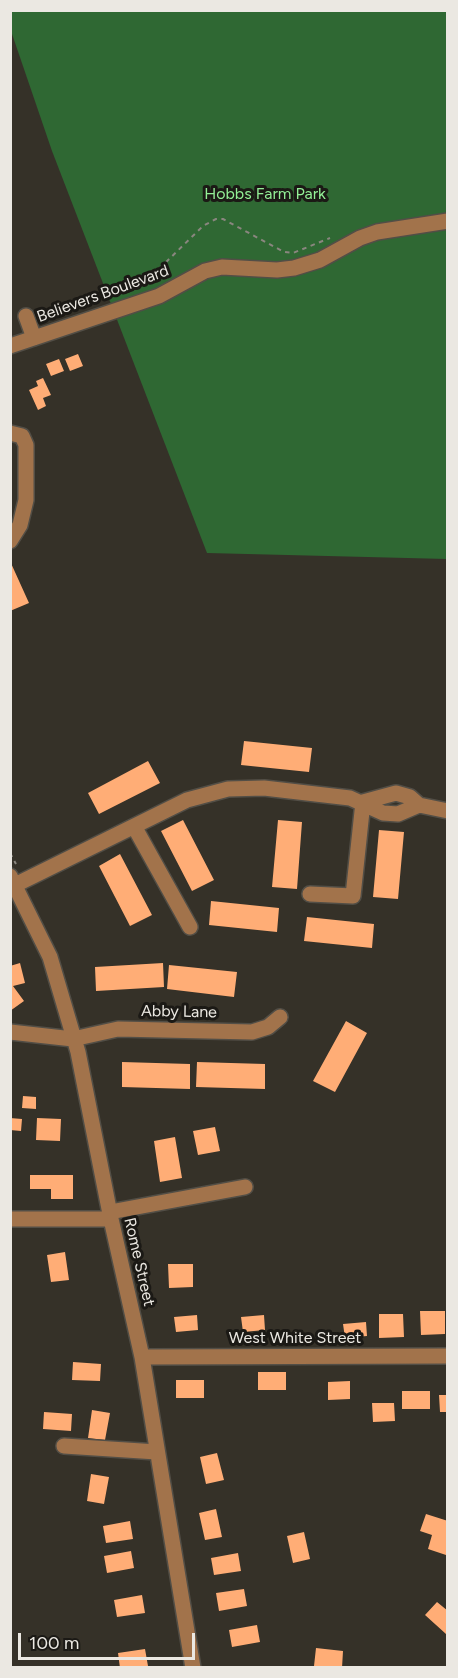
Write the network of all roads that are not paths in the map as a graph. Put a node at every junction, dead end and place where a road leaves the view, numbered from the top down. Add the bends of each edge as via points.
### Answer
1 (447, 221) edge
2 (26, 316) dead end
3 (34, 338) junction
4 (10, 346) edge
5 (10, 433) edge
6 (10, 541) edge
7 (363, 802) junction
8 (447, 811) edge
9 (135, 828) junction
10 (14, 875) edge
11 (310, 894) dead end
12 (190, 927) dead end
13 (280, 1017) dead end
14 (10, 1032) edge
15 (73, 1039) junction
16 (244, 1187) dead end
17 (110, 1216) junction
18 (10, 1219) edge
19 (447, 1356) edge
20 (142, 1357) junction
21 (64, 1446) dead end
22 (157, 1452) junction
23 (193, 1668) edge

1 - 3 street, Believers Boulevard via 377,232 320,260 294,268 222,267 159,296
2 - 3 street
3 - 4 street, Believers Boulevard
5 - 6 street via 22,436 26,445 25,512
7 - 8 street via 396,793 410,797 419,806
7 - 9 street via 264,788 228,789 188,800
7 - 11 street via 353,896
9 - 10 street
9 - 12 street
10 - 15 street, Rome Street via 50,957
13 - 15 street, Abby Lane via 268,1027 252,1032 118,1029
14 - 15 street, Abby Lane
15 - 17 street, Rome Street
16 - 17 street
17 - 18 street
17 - 20 street, Rome Street
19 - 20 street, West White Street
20 - 22 street, Rome Street
21 - 22 street
22 - 23 street, Rome Street

